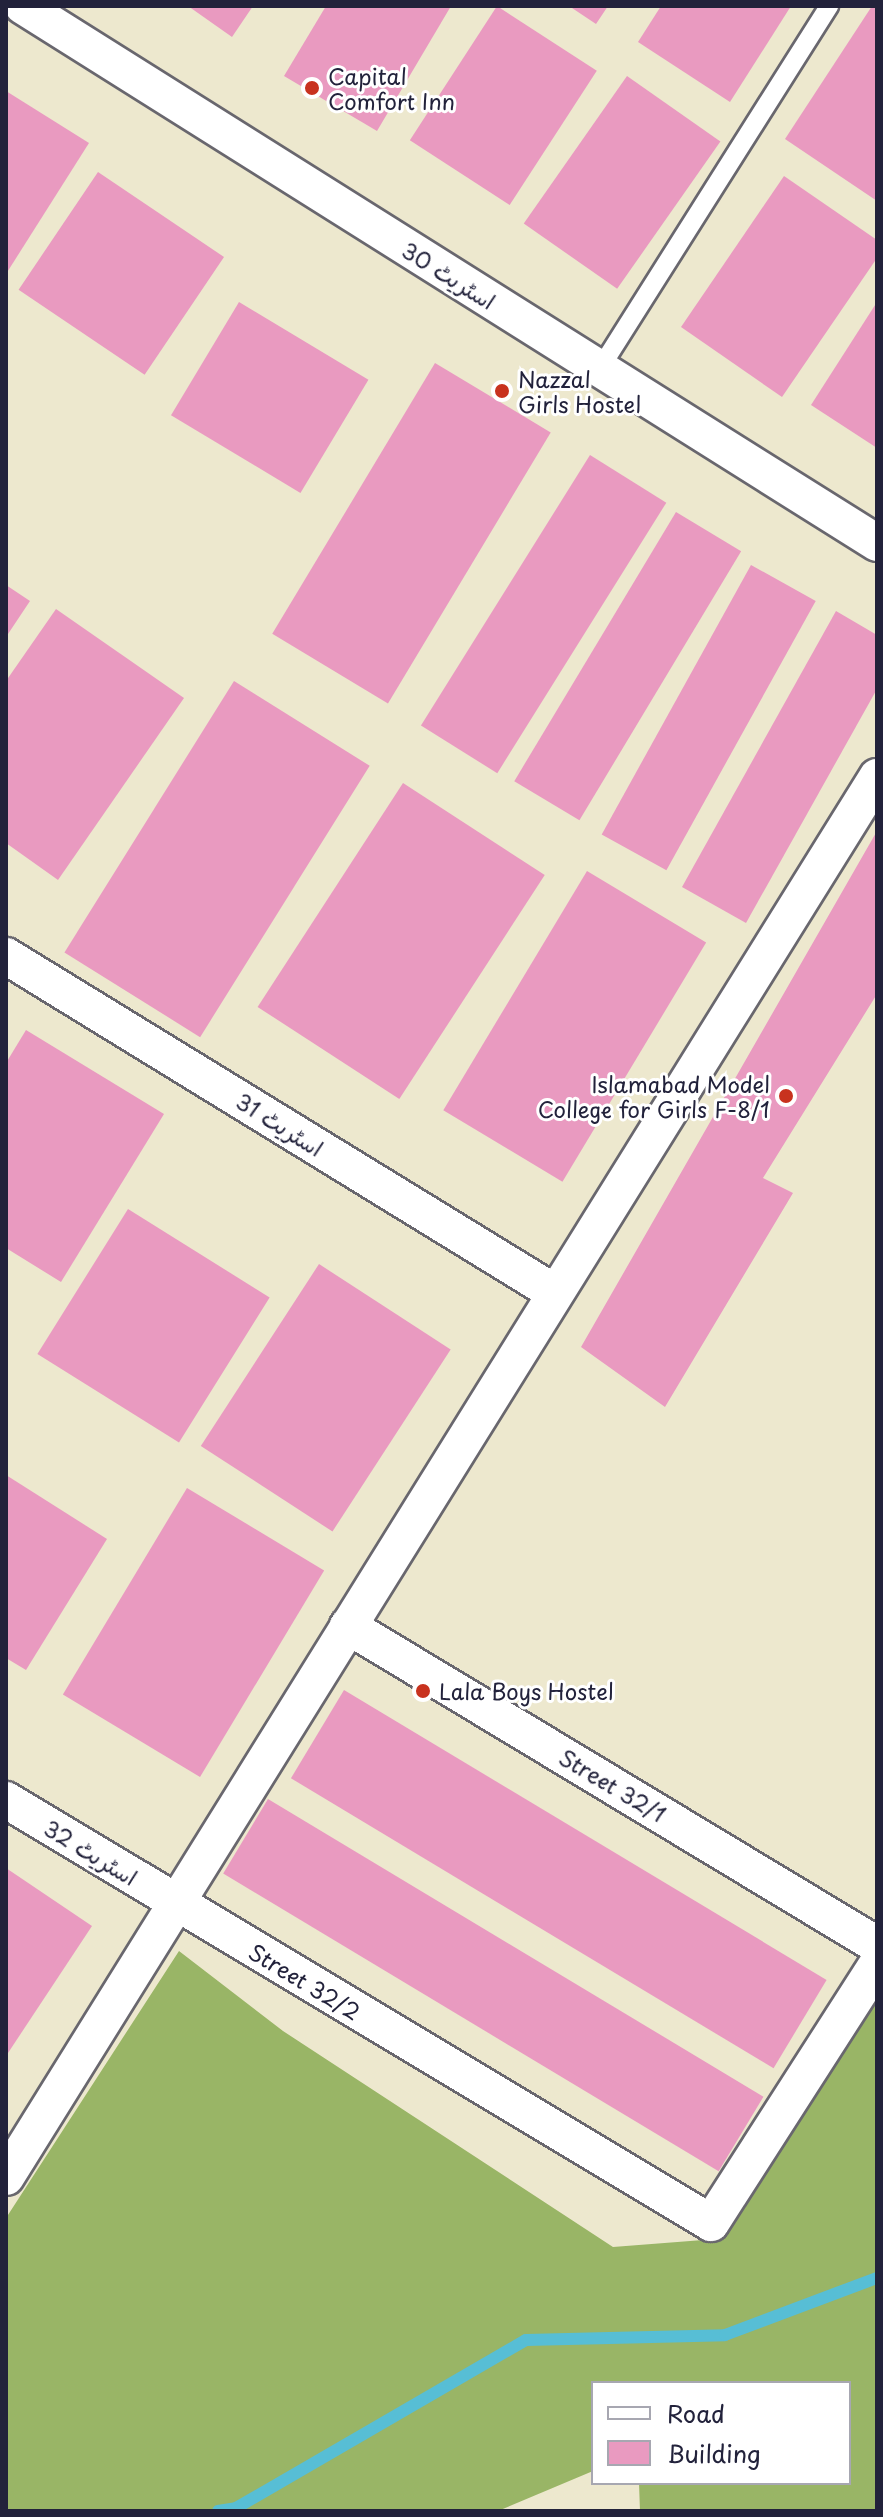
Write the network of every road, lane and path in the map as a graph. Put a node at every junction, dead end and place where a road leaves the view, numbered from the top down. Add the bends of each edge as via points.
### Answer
1 (23, 6) edge
2 (829, 6) edge
3 (599, 370) junction
4 (877, 543) edge
5 (877, 777) edge
6 (6, 956) edge
7 (555, 1293) junction
8 (348, 1626) junction
9 (6, 1800) edge
10 (175, 1904) junction
11 (877, 1945) edge
12 (877, 1964) edge
13 (6, 2177) edge

1 - 3 street, اسٹریٹ 30
2 - 3 lane
3 - 4 street, اسٹریٹ 30
5 - 7 street
6 - 7 street, اسٹریٹ 31
7 - 8 street
8 - 10 street
8 - 11 street, Street 32/1
9 - 10 street, اسٹریٹ 32
10 - 12 street, Street 32/2 via 711,2223
10 - 13 street

